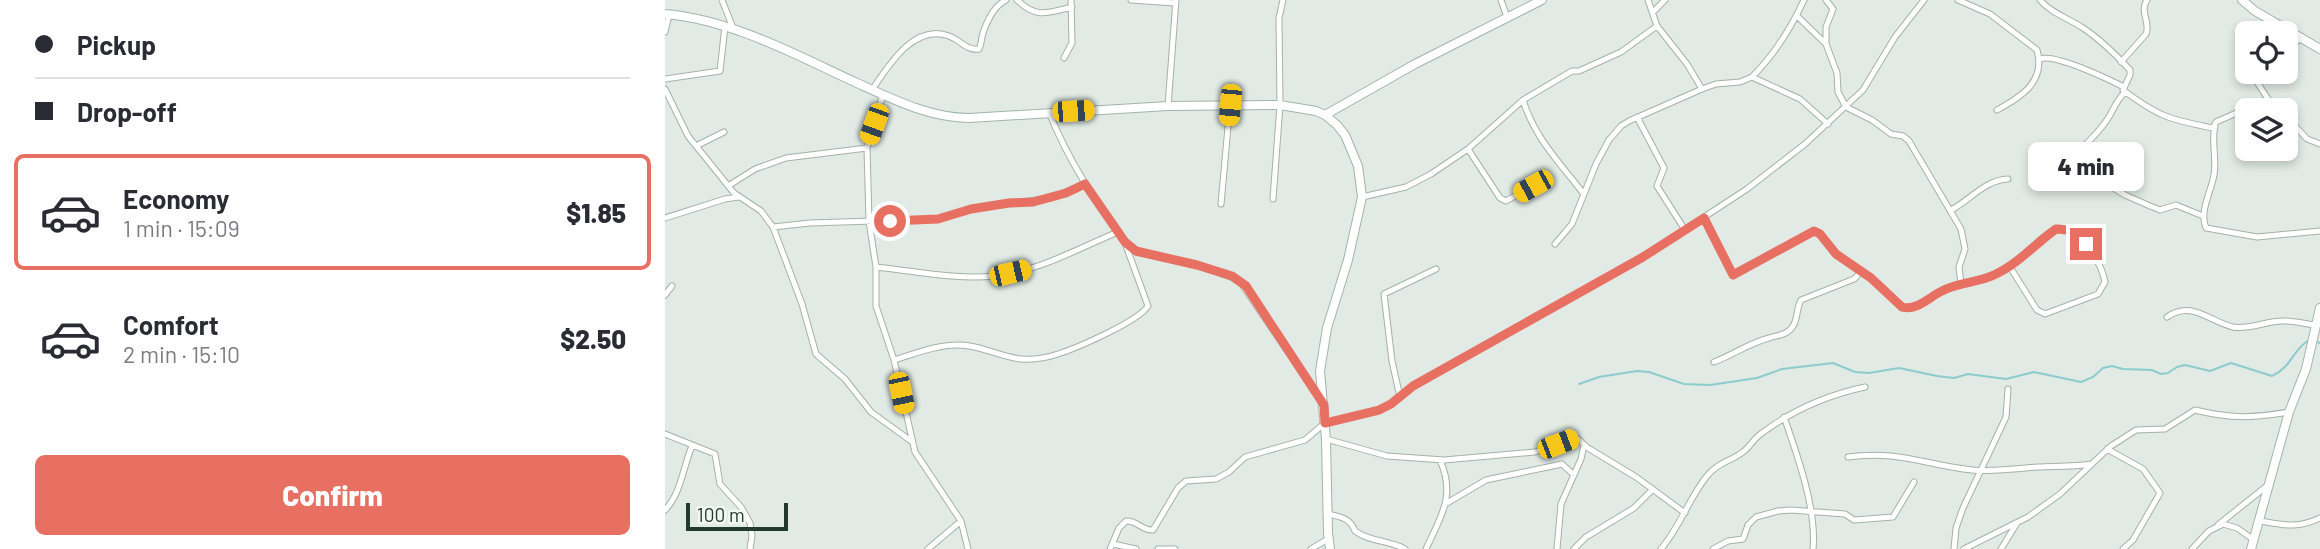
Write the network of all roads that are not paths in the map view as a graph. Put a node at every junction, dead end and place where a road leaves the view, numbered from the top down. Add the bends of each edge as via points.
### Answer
1 (722, 0) edge
2 (1006, 0) edge
3 (1131, 0) edge
4 (1283, 0) edge
5 (1501, 0) edge
6 (1542, 0) edge
7 (1648, 0) edge
8 (1665, 0) edge
9 (1804, 0) edge
10 (1826, 0) edge
11 (1924, 0) edge
12 (1958, 0) edge
13 (2040, 0) edge
14 (2147, 0) edge
15 (2242, 0) edge
16 (1018, 1) edge
17 (1176, 1) edge
18 (1072, 4) edge
19 (1653, 12) junction
20 (667, 14) edge
21 (1797, 16) junction
22 (1507, 17) junction
23 (1657, 26) junction
24 (729, 27) junction
25 (665, 32) edge
26 (2299, 38) joint
27 (1826, 44) junction
28 (2319, 46) edge
29 (1064, 58) dead end
30 (2040, 59) junction
31 (2121, 62) junction
32 (1752, 76) junction
33 (665, 79) edge
34 (665, 89) edge
35 (1702, 89) junction
36 (2124, 89) junction
37 (872, 90) junction
38 (883, 94) junction
39 (1523, 100) junction
40 (1230, 105) junction
41 (1280, 105) junction
42 (668, 106) edge
43 (1168, 106) junction
44 (1846, 107) junction
45 (1997, 110) dead end
46 (1049, 112) junction
47 (2235, 113) edge
48 (1325, 115) junction
49 (1637, 117) junction
50 (2216, 122) junction
51 (1828, 124) junction
52 (2298, 129) edge
53 (724, 132) dead end
54 (2320, 144) edge
55 (696, 146) junction
56 (867, 148) junction
57 (1468, 149) junction
58 (2008, 179) dead end
59 (1085, 184) junction
60 (728, 186) junction
61 (1533, 186) dead end
62 (1583, 193) junction
63 (739, 197) junction
64 (1362, 197) junction
65 (1273, 199) dead end
66 (1221, 204) dead end
67 (1951, 210) junction
68 (2203, 216) junction
69 (665, 218) edge
70 (1704, 218) junction
71 (869, 221) junction
72 (773, 227) junction
73 (1685, 230) junction
74 (2320, 231) edge
75 (1118, 232) junction
76 (1125, 242) junction
77 (1555, 244) dead end
78 (876, 267) junction
79 (2010, 267) junction
80 (1436, 269) dead end
81 (1861, 271) junction
82 (1961, 284) junction
83 (672, 286) dead end
84 (665, 295) edge
85 (2320, 308) edge
86 (2167, 317) dead end
87 (2317, 322) edge
88 (894, 360) junction
89 (1714, 362) dead end
90 (1865, 387) dead end
91 (2008, 389) dead end
92 (1400, 397) junction
93 (1324, 405) junction
94 (2289, 412) junction
95 (1784, 417) junction
96 (1325, 423) junction
97 (665, 435) edge
98 (1326, 439) junction
99 (911, 441) junction
100 (1584, 445) junction
101 (692, 446) junction
102 (2107, 449) junction
103 (1848, 457) dead end
104 (1440, 460) junction
105 (2091, 464) junction
106 (1980, 470) junction
107 (1574, 475) junction
108 (1914, 482) dead end
109 (2268, 485) junction
110 (1653, 489) junction
111 (1447, 503) junction
112 (665, 510) edge
113 (1809, 511) junction
114 (1685, 513) junction
115 (1328, 514) junction
116 (2320, 518) edge
117 (961, 521) junction
118 (2260, 521) junction
119 (2017, 523) junction
120 (2215, 527) junction
121 (1328, 539) junction
122 (2253, 545) edge
123 (1111, 547) edge
124 (750, 549) edge
125 (928, 549) edge
126 (968, 549) edge
127 (1136, 549) edge
128 (1158, 549) edge
129 (1175, 549) edge
130 (1311, 549) edge
131 (1330, 549) edge
132 (1405, 549) edge
133 (1426, 549) edge
134 (1557, 549) edge
135 (1574, 549) edge
136 (1661, 549) edge
137 (1713, 549) edge
138 (1812, 549) edge
139 (1954, 549) edge
140 (1964, 549) edge
141 (2001, 549) edge
142 (2123, 549) edge
143 (2192, 549) edge

1 - 24 street
2 - 37 street via 989,19 979,49 972,50 945,35 931,35 898,54
3 - 17 street
4 - 41 street
5 - 22 street
6 - 22 street
7 - 19 street
8 - 19 street
9 - 21 street
10 - 27 street via 1833,9
11 - 44 street via 1895,37 1871,80
12 - 30 street via 1990,13 2033,45
13 - 31 street via 2085,29
14 - 31 street via 2146,34
15 - 26 street
16 - 18 street via 1035,13
17 - 43 street
18 - 29 street via 1072,43
19 - 23 street
20 - 24 street
20 - 25 street
21 - 27 street
21 - 32 street
22 - 48 street
23 - 35 street
23 - 39 street via 1621,52 1572,71
24 - 33 street via 720,71
24 - 37 street
26 - 28 street
27 - 44 street
30 - 36 street via 2051,57 2100,74
30 - 45 street via 2030,90
31 - 36 street via 2131,72
32 - 35 street
32 - 51 street via 1801,99
34 - 42 street
35 - 49 street
36 - 50 street via 2146,107 2177,122 2213,128
36 - 68 street via 2111,115 2073,164 2160,210 2176,205
37 - 38 street
38 - 46 street via 925,111 960,118
38 - 56 street
39 - 57 street
39 - 62 street via 1536,133
40 - 41 street
40 - 43 street
40 - 66 street
41 - 48 street
41 - 65 street
42 - 55 street
43 - 46 street
44 - 51 street
44 - 67 street via 1891,134 1906,137
46 - 59 street
47 - 50 street
48 - 64 street via 1337,124 1351,147
49 - 62 street via 1609,140
49 - 73 street via 1664,168 1657,186
50 - 68 street via 2214,173
51 - 70 street
52 - 54 street
53 - 55 street
55 - 60 street
56 - 60 street via 786,158 755,169
56 - 71 street
57 - 61 street via 1500,198 1506,201
57 - 64 street via 1406,187
58 - 67 street via 1985,187
59 - 71 street via 1051,198 971,209 938,219
59 - 75 street
60 - 63 street
62 - 77 street via 1572,224
63 - 69 street
63 - 72 street via 761,211
64 - 93 street via 1323,342
67 - 82 street via 1965,243 1959,267
68 - 74 street via 2206,228 2224,233 2257,237
70 - 73 street
70 - 81 street via 1733,275 1814,231
71 - 72 street
71 - 78 street
72 - 99 street via 816,354 845,379 871,412
73 - 92 street
75 - 76 street
75 - 78 street via 1026,270 995,276 946,276
76 - 88 street via 1148,306 1106,333 1038,359 1018,359 962,344
76 - 93 street via 1142,254 1197,265 1239,280
78 - 88 street via 876,306
79 - 79 street via 2037,310 2045,314 2098,294 2105,282 2086,244 2063,229 2056,229
79 - 82 street
80 - 92 street via 1384,294
81 - 82 street via 1907,308
81 - 89 street via 1854,279 1801,300 1795,324 1787,333 1751,343
83 - 84 street
85 - 87 street
86 - 87 street via 2185,309 2238,328 2284,320
87 - 94 street
88 - 99 street
90 - 95 street
91 - 106 street via 2006,417
92 - 96 street via 1379,410
93 - 96 street
94 - 102 street via 2237,418 2195,410 2165,429 2136,430
94 - 109 street
95 - 113 street
95 - 114 street via 1742,453 1710,472
96 - 98 street
96 - 123 street via 1305,440 1245,457 1216,479 1187,481 1153,530 1126,521
97 - 101 street
98 - 104 street via 1387,456
98 - 115 street
99 - 117 street
100 - 104 street via 1572,439 1535,452
100 - 107 street
100 - 110 street
101 - 112 street
101 - 124 street via 715,454 720,485 750,523
102 - 105 street
102 - 142 street via 2143,469 2159,493 2133,540
103 - 106 street via 1892,455
104 - 111 street via 1448,483
105 - 106 street
105 - 119 street via 2060,494
106 - 139 street via 1958,523
107 - 111 street via 1562,464 1492,478
107 - 134 street via 1561,504
108 - 113 street via 1890,518 1854,520 1845,514
109 - 118 street
109 - 120 street
110 - 114 street
110 - 135 street via 1634,508
111 - 133 street
113 - 137 street via 1759,515 1748,525 1743,539
113 - 138 street
114 - 136 street
115 - 121 street
115 - 132 street via 1346,519 1363,536
116 - 118 street via 2293,527
117 - 125 street
117 - 126 street
118 - 122 street
119 - 140 street
119 - 141 street
120 - 122 street via 2230,525
120 - 143 street
121 - 130 street
121 - 131 street
123 - 127 street
128 - 129 street

